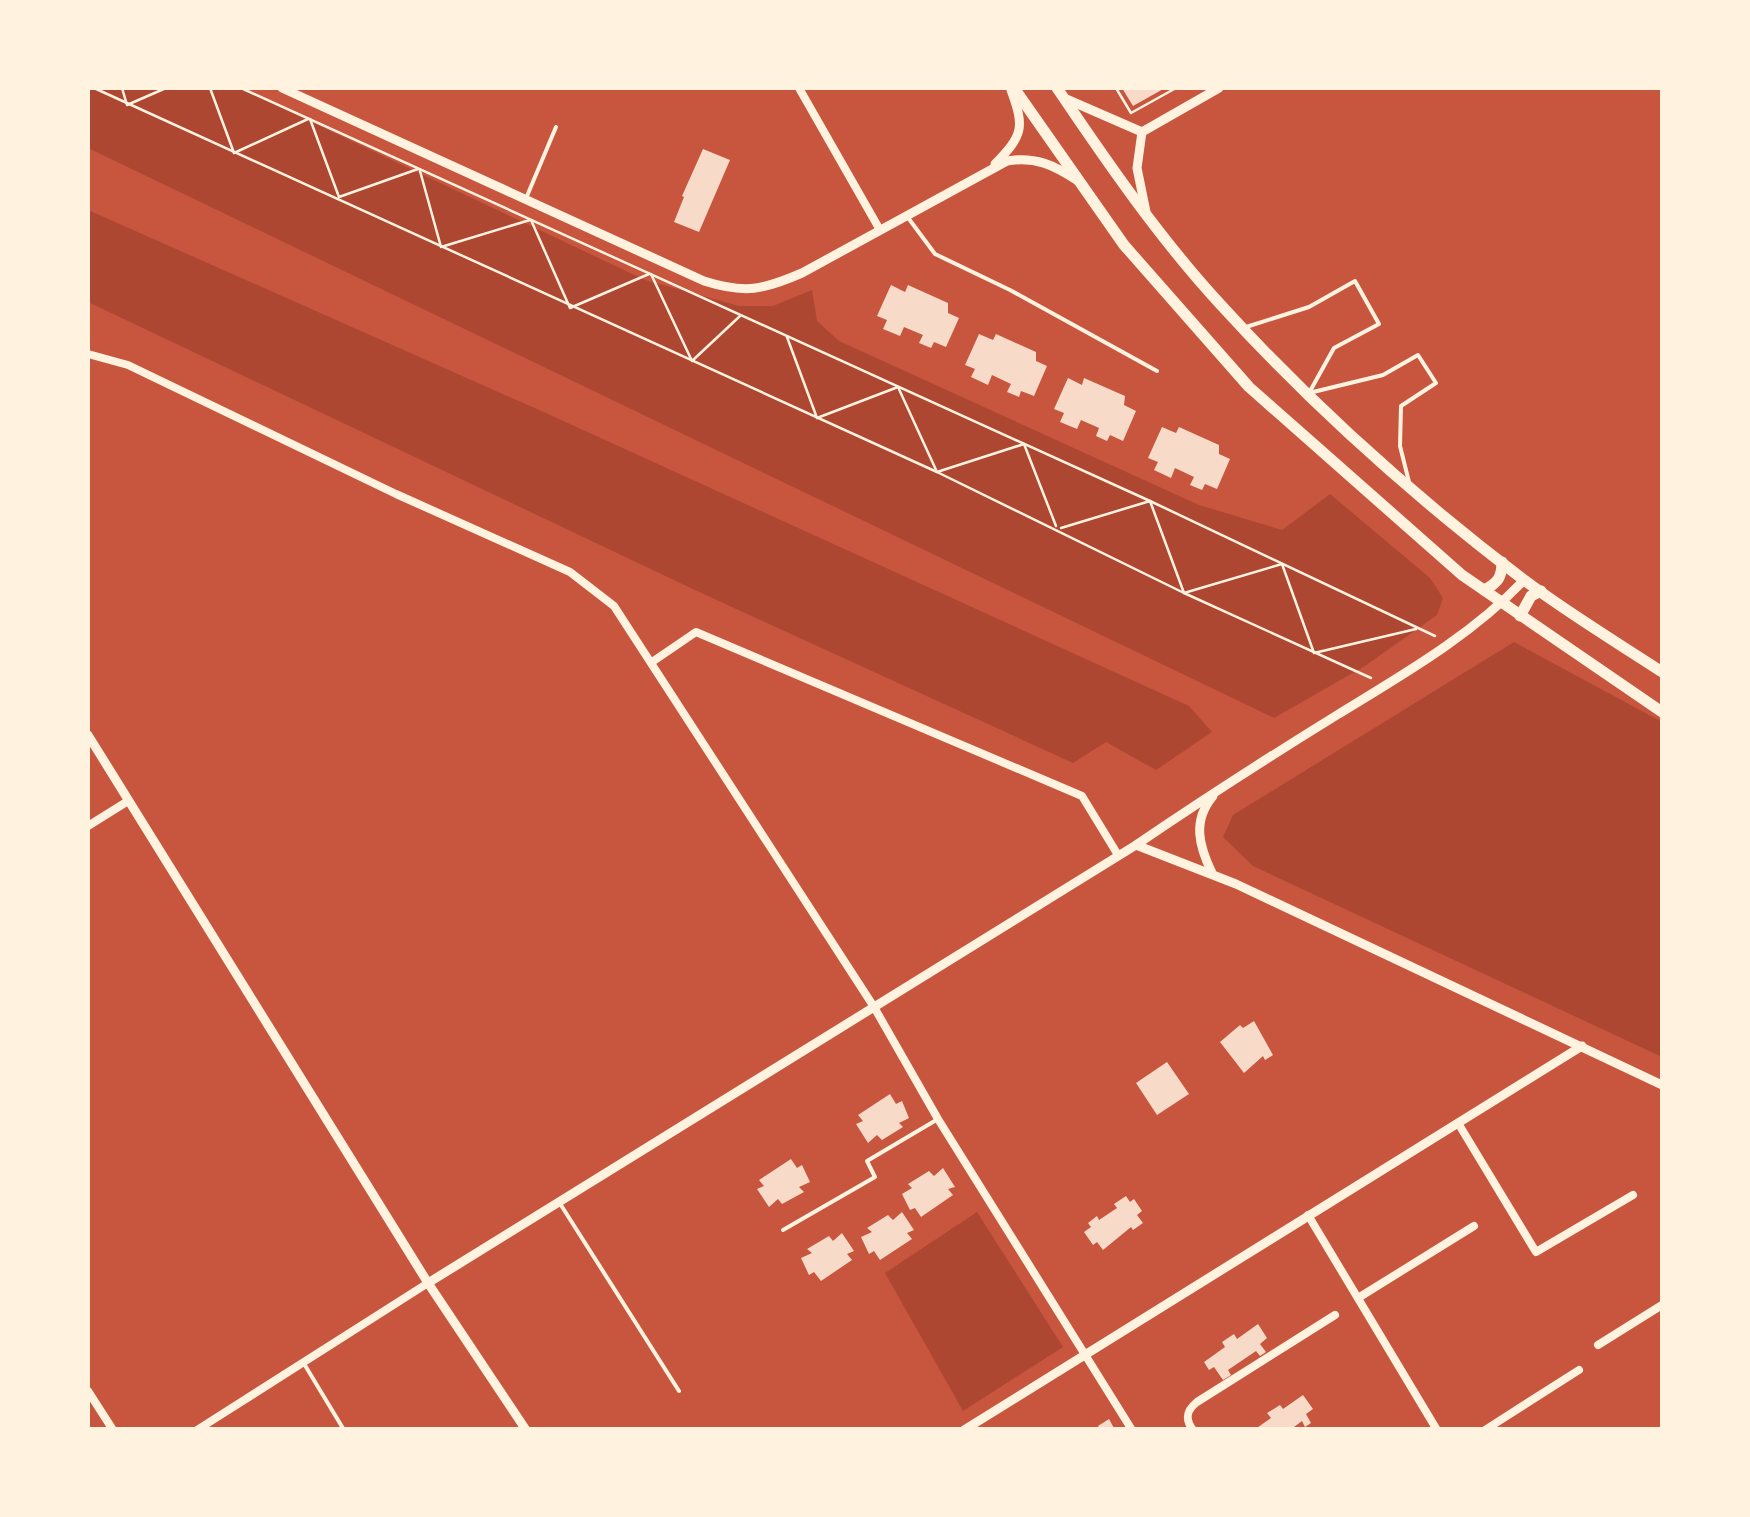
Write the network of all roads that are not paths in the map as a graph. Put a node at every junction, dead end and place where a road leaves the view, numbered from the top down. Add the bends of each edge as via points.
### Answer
1 (282, 88) edge
2 (799, 88) edge
3 (1012, 88) edge
4 (1219, 88) edge
5 (294, 90) edge
6 (1061, 93) edge
7 (556, 126) dead end
8 (1142, 132) junction
9 (993, 166) junction
10 (1082, 184) junction
11 (525, 199) junction
12 (1146, 212) junction
13 (906, 215) junction
14 (880, 230) junction
15 (1244, 328) junction
16 (88, 354) edge
17 (1157, 371) dead end
18 (1308, 394) junction
19 (1410, 487) junction
20 (1502, 562) junction
21 (1524, 580) junction
22 (1484, 590) junction
23 (1541, 591) junction
24 (1502, 604) junction
25 (1520, 616) junction
26 (652, 662) junction
27 (1662, 672) edge
28 (1662, 712) edge
29 (88, 735) edge
30 (1222, 787) junction
31 (128, 801) junction
32 (88, 826) edge
33 (1136, 845) junction
34 (1118, 854) junction
35 (1212, 873) junction
36 (874, 1007) junction
37 (1582, 1046) junction
38 (1662, 1086) edge
39 (938, 1119) junction
40 (1458, 1123) junction
41 (1634, 1195) dead end
42 (559, 1202) junction
43 (1308, 1215) junction
44 (1474, 1226) dead end
45 (784, 1230) dead end
46 (428, 1283) junction
47 (1358, 1298) junction
48 (1662, 1305) edge
49 (1335, 1315) dead end
50 (1598, 1344) dead end
51 (1084, 1354) junction
52 (303, 1362) junction
53 (1578, 1370) dead end
54 (679, 1390) dead end
55 (88, 1391) edge
56 (212, 1426) edge
57 (114, 1430) edge
58 (197, 1430) edge
59 (344, 1430) edge
60 (526, 1430) edge
61 (964, 1430) edge
62 (1132, 1430) edge
63 (1193, 1430) edge
64 (1437, 1430) edge
65 (1484, 1430) edge

1 - 5 street
2 - 14 street
3 - 9 street via 1018,133
3 - 10 main road
4 - 8 street
5 - 11 street
6 - 8 street
6 - 12 main road
7 - 11 lane
8 - 12 street via 1137,168
9 - 10 street via 1033,159
9 - 13 street
10 - 22 main road via 1124,245 1249,386
11 - 14 street via 704,281 745,291 778,284
12 - 15 main road
13 - 14 street
13 - 17 lane via 935,254
15 - 18 main road
15 - 18 lane via 1356,281 1379,324 1334,348
16 - 26 street via 128,366 570,572 614,606
18 - 19 main road
18 - 19 lane via 1382,375 1418,355 1436,383 1401,406 1400,446
19 - 20 main road
20 - 21 main road
20 - 22 main road via 1496,584
21 - 23 main road
21 - 24 street
22 - 24 main road
23 - 25 main road
23 - 27 main road
24 - 25 main road
24 - 30 street
25 - 28 main road
26 - 34 street via 696,632 784,668 1082,796
26 - 36 street
29 - 31 street
30 - 33 street
30 - 35 street via 1199,823
31 - 32 street
31 - 46 street
33 - 34 street
33 - 35 street
34 - 36 street
35 - 37 street
36 - 39 street
36 - 42 street
37 - 38 street
37 - 40 street
39 - 45 lane via 867,1162 874,1177
39 - 51 street
40 - 41 street via 1536,1252
40 - 43 street
42 - 46 street
42 - 54 lane
43 - 47 street
43 - 51 street
44 - 47 street
46 - 52 street
46 - 60 street
47 - 64 street
48 - 50 street
49 - 63 street via 1189,1408
51 - 61 street
51 - 62 street
52 - 56 street
52 - 59 lane
53 - 65 street
55 - 57 street
56 - 58 street

